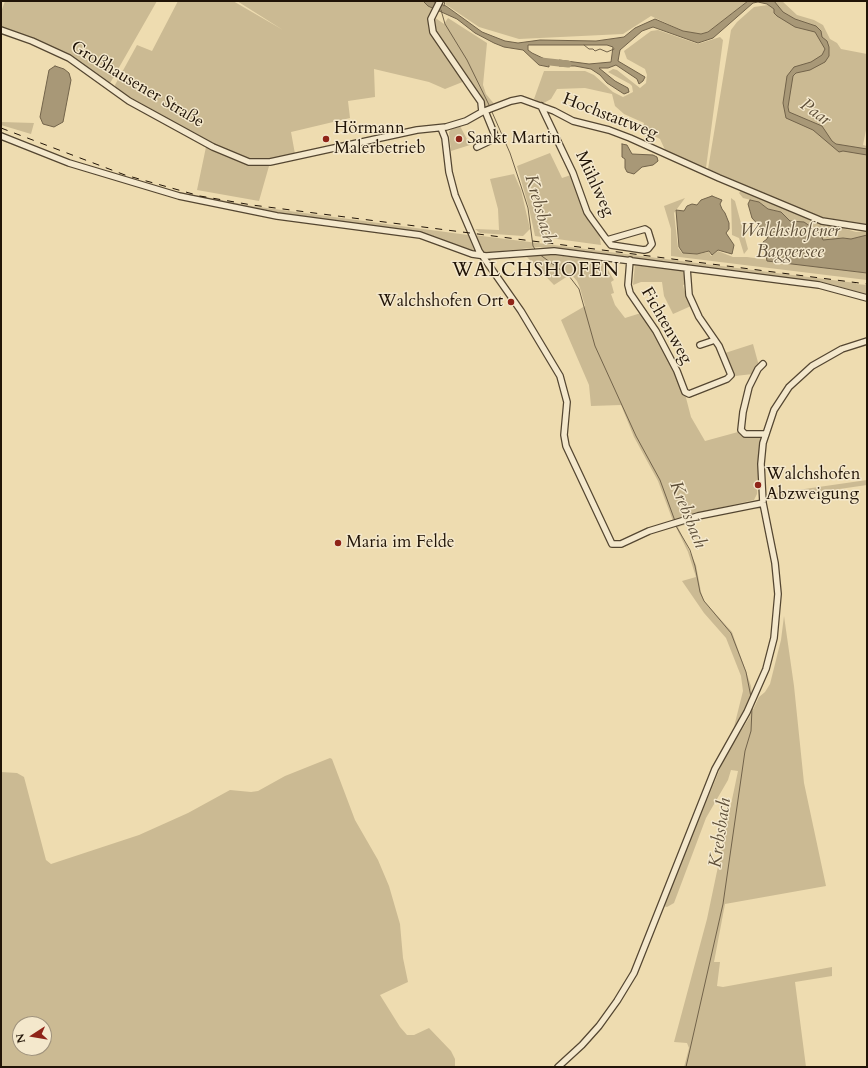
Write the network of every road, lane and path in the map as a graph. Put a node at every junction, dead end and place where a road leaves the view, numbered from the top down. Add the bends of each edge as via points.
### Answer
1 (440, 1) edge
2 (1, 30) edge
3 (541, 106) junction
4 (487, 110) junction
5 (444, 128) junction
6 (1, 136) edge
7 (477, 147) dead end
8 (867, 228) edge
9 (607, 240) junction
10 (482, 256) junction
11 (630, 260) junction
12 (687, 268) junction
13 (867, 298) edge
14 (714, 340) junction
15 (867, 341) edge
16 (700, 345) dead end
17 (763, 364) dead end
18 (766, 434) junction
19 (763, 503) junction
20 (558, 1067) edge

1 - 4 street via 430,24 432,32
2 - 5 street, Großhausener Straße via 69,58 129,101 213,148 249,162 270,162 417,130
3 - 4 street via 516,99
3 - 8 street, Hochstattweg via 573,121 630,138 822,221
3 - 9 street, Mühlweg via 588,212
4 - 5 street via 466,121
4 - 7 street via 496,138
5 - 10 street via 449,172 455,195
6 - 10 street via 69,162 179,196 277,216 420,235 460,251
9 - 9 street, Mühlweg via 614,246 644,250 652,244 646,229
10 - 11 street via 554,251
10 - 19 street via 521,311 560,376 567,402 564,435 566,446 614,545 698,516
11 - 12 street
11 - 14 street, Fichtenweg via 630,293 660,339 685,392 689,394 730,377 722,351
12 - 13 street via 819,284
12 - 14 street via 689,295
14 - 16 street
15 - 18 street via 831,354 796,379 778,402
17 - 18 street via 749,387 741,430 745,434
18 - 19 street via 761,464
19 - 20 street via 776,570 778,608 770,654 747,712 710,780 634,973 599,1026

